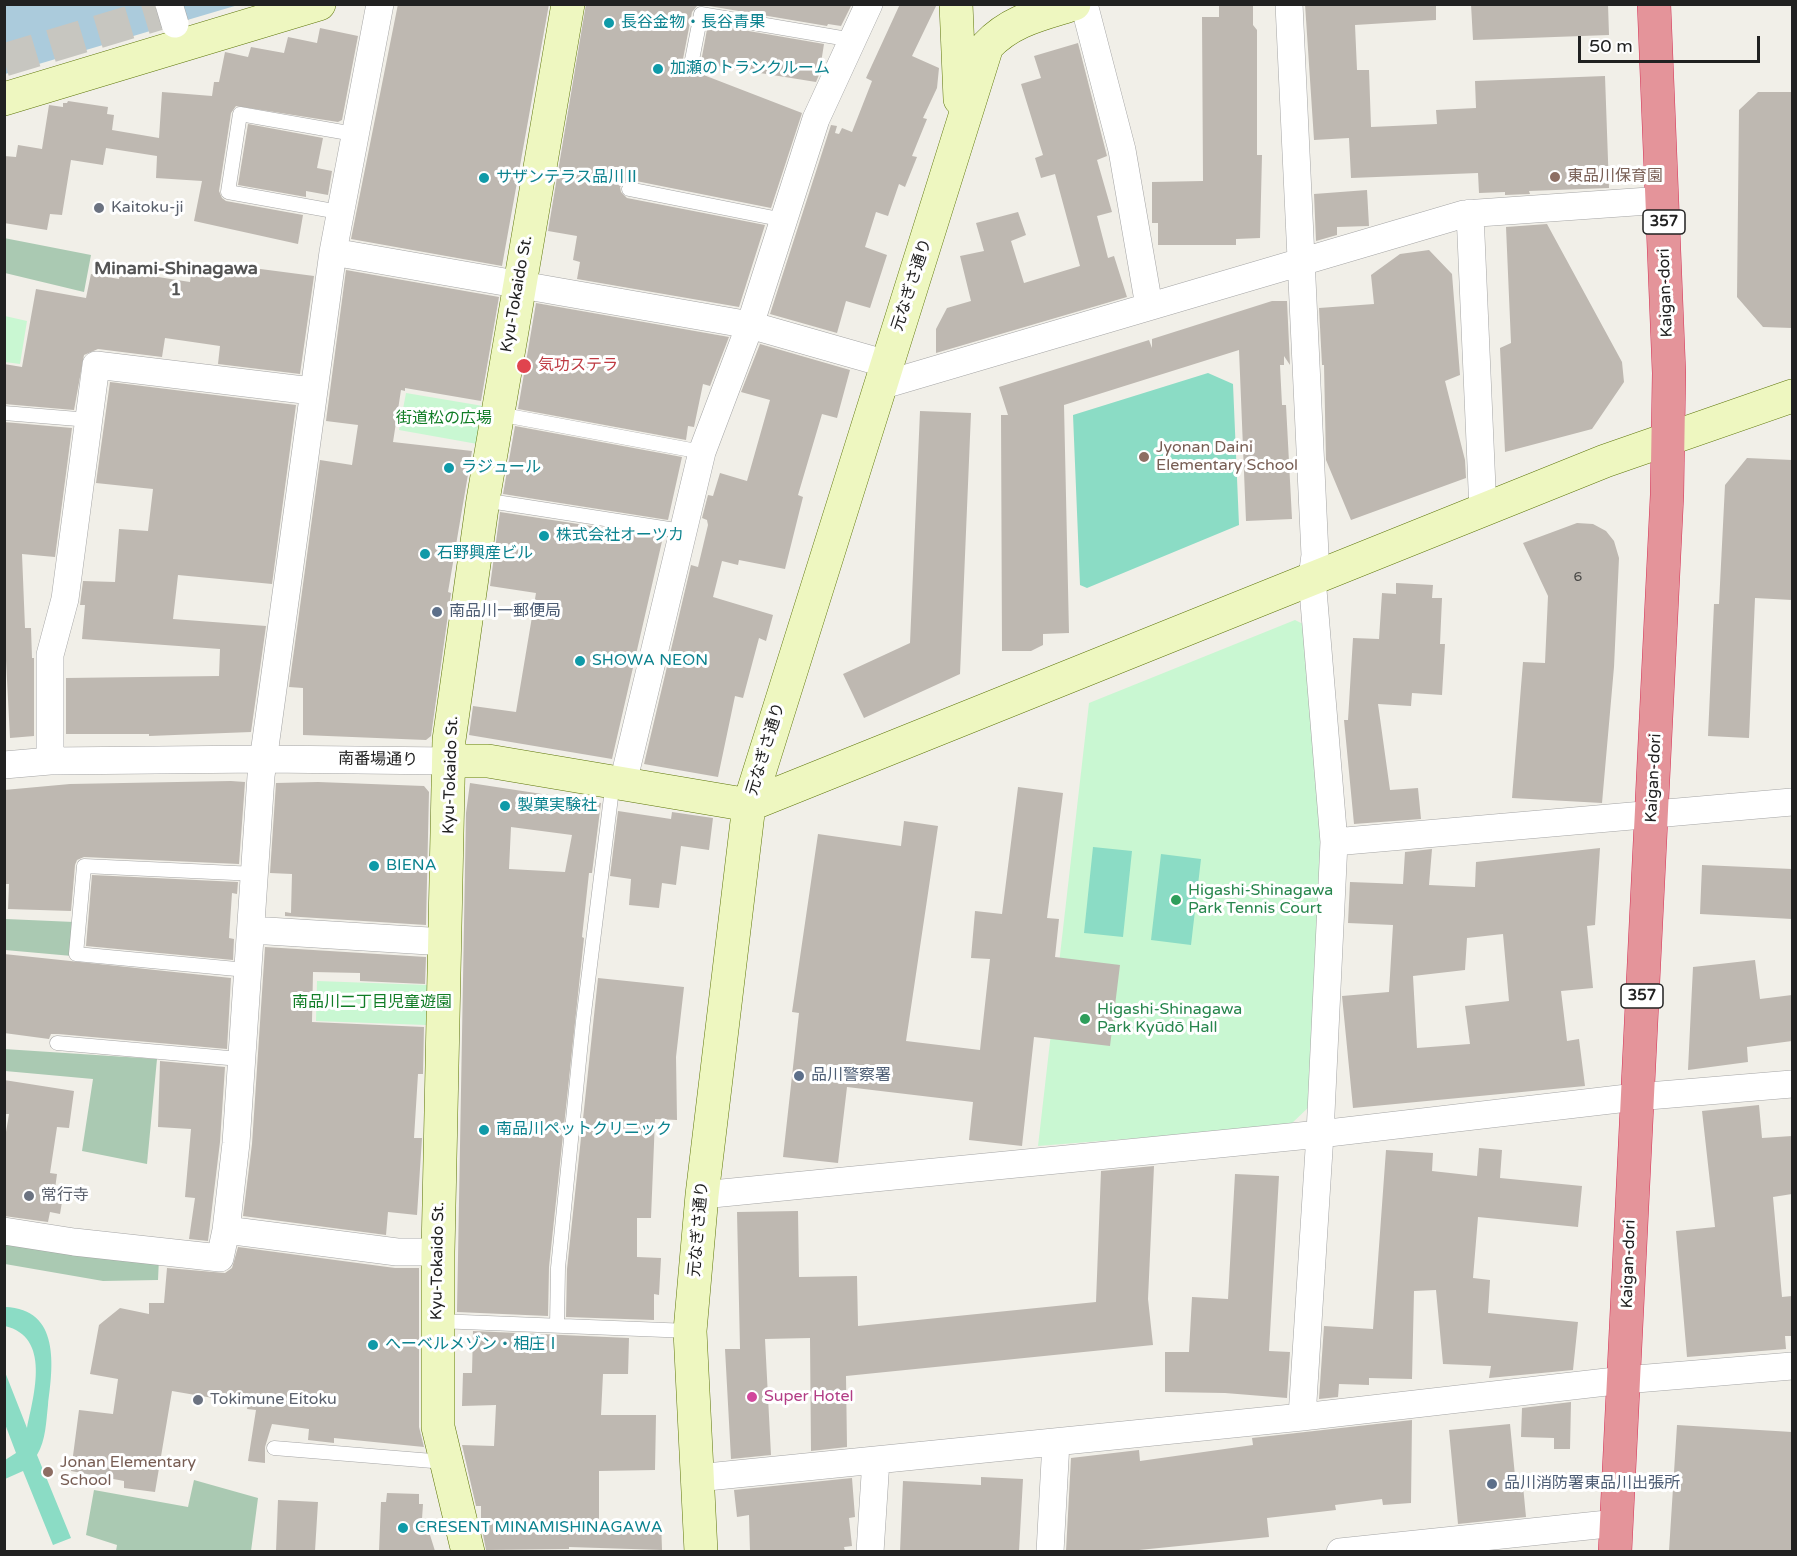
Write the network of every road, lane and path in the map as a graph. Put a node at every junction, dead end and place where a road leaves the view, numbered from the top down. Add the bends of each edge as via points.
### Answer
1 (319, 4) edge
2 (380, 4) edge
3 (568, 4) edge
4 (869, 4) edge
5 (956, 4) edge
6 (975, 4) edge
7 (1074, 4) edge
8 (1084, 4) edge
9 (1289, 4) edge
10 (1654, 4) edge
11 (1020, 11) edge
12 (175, 25) edge
13 (852, 40) junction
14 (987, 46) junction
15 (692, 60) dead end
16 (4, 99) edge
17 (354, 134) junction
18 (958, 140) junction
19 (629, 189) dead end
20 (1664, 200) junction
21 (339, 212) junction
22 (1470, 213) junction
23 (784, 220) junction
24 (333, 252) junction
25 (1300, 262) junction
26 (518, 284) junction
27 (1149, 306) junction
28 (750, 325) junction
29 (884, 375) junction
30 (312, 391) junction
31 (1792, 396) edge
32 (4, 413) edge
33 (498, 414) junction
34 (90, 420) junction
35 (1669, 440) junction
36 (702, 452) junction
37 (483, 500) junction
38 (1483, 511) junction
39 (682, 531) junction
40 (1312, 578) junction
41 (264, 759) junction
42 (50, 761) junction
43 (449, 761) junction
44 (4, 765) edge
45 (618, 782) junction
46 (1792, 802) edge
47 (749, 805) junction
48 (1652, 815) junction
49 (1334, 842) junction
50 (256, 874) junction
51 (251, 930) junction
52 (445, 942) junction
53 (247, 970) junction
54 (57, 1043) dead end
55 (240, 1059) junction
56 (1792, 1084) edge
57 (1636, 1097) junction
58 (1320, 1134) junction
59 (702, 1195) junction
60 (226, 1230) junction
61 (4, 1231) edge
62 (438, 1252) junction
63 (437, 1321) junction
64 (557, 1325) junction
65 (690, 1331) junction
66 (1792, 1366) edge
67 (1624, 1380) junction
68 (1302, 1418) junction
69 (1056, 1442) junction
70 (274, 1448) dead end
71 (876, 1460) junction
72 (445, 1462) junction
73 (697, 1478) junction
74 (1616, 1537) edge
75 (468, 1551) edge
76 (700, 1551) edge
77 (870, 1551) edge
78 (1050, 1551) edge
79 (1340, 1551) edge

1 - 12 street
2 - 17 street
3 - 26 street, Kyu-Tokaido St.
4 - 13 street
5 - 18 street
6 - 14 street
7 - 11 street
8 - 27 street via 1122,150
9 - 25 street
10 - 20 highway, Kaigan-dori / 357
11 - 14 street
12 - 16 street
13 - 15 lane via 701,14
13 - 23 street via 816,119
14 - 18 street, 元なぎさ通り
17 - 21 street
17 - 21 lane via 240,114 228,192
18 - 29 street, 元なぎさ通り
19 - 23 lane
20 - 22 street
20 - 35 highway, Kaigan-dori / 357
21 - 24 street
22 - 25 street
22 - 38 street
23 - 28 street
24 - 26 street
24 - 30 street
25 - 27 street
25 - 40 street via 1315,555
26 - 28 street
26 - 33 street, Kyu-Tokaido St.
27 - 29 street
28 - 29 street
28 - 36 street
29 - 47 street, 元なぎさ通り
30 - 34 street via 96,365
30 - 41 street
31 - 35 street
32 - 34 lane
33 - 36 lane
33 - 37 street, Kyu-Tokaido St.
34 - 42 street via 65,599 50,655
35 - 38 street via 1605,461
35 - 48 highway, Kaigan-dori / 357
36 - 39 street
37 - 39 lane
37 - 43 street, Kyu-Tokaido St.
38 - 40 street
39 - 45 street
40 - 47 street
40 - 49 street
41 - 42 street, 南番場通り
41 - 43 street, 南番場通り
41 - 50 street
42 - 44 street, 南番場通り
43 - 45 street, 南番場通り via 488,761
43 - 52 street, Kyu-Tokaido St.
45 - 47 street, 南番場通り
45 - 64 lane via 578,1068 558,1268
46 - 48 street
47 - 59 street, 元なぎさ通り
48 - 49 street
48 - 57 highway, Kaigan-dori / 357
49 - 58 street
50 - 51 street
50 - 53 lane via 84,866 76,954
51 - 52 street
51 - 53 street
52 - 62 street, Kyu-Tokaido St.
53 - 55 street
54 - 55 lane
55 - 60 street
56 - 57 street
57 - 58 street
57 - 67 highway, Kaigan-dori / 357
58 - 59 street
58 - 68 street
59 - 65 street, 元なぎさ通り
60 - 61 street via 220,1258
60 - 62 street via 397,1252
62 - 63 street, Kyu-Tokaido St.
63 - 64 lane
63 - 72 street, Kyu-Tokaido St. via 438,1427
64 - 65 lane
65 - 73 street, 元なぎさ通り
66 - 67 street
67 - 68 street
67 - 74 highway, Kaigan-dori / 357
68 - 69 street
69 - 71 street
69 - 78 street
70 - 72 lane
71 - 73 street
71 - 77 street
72 - 75 street, Kyu-Tokaido St.
73 - 76 street, 元なぎさ通り
74 - 79 street

